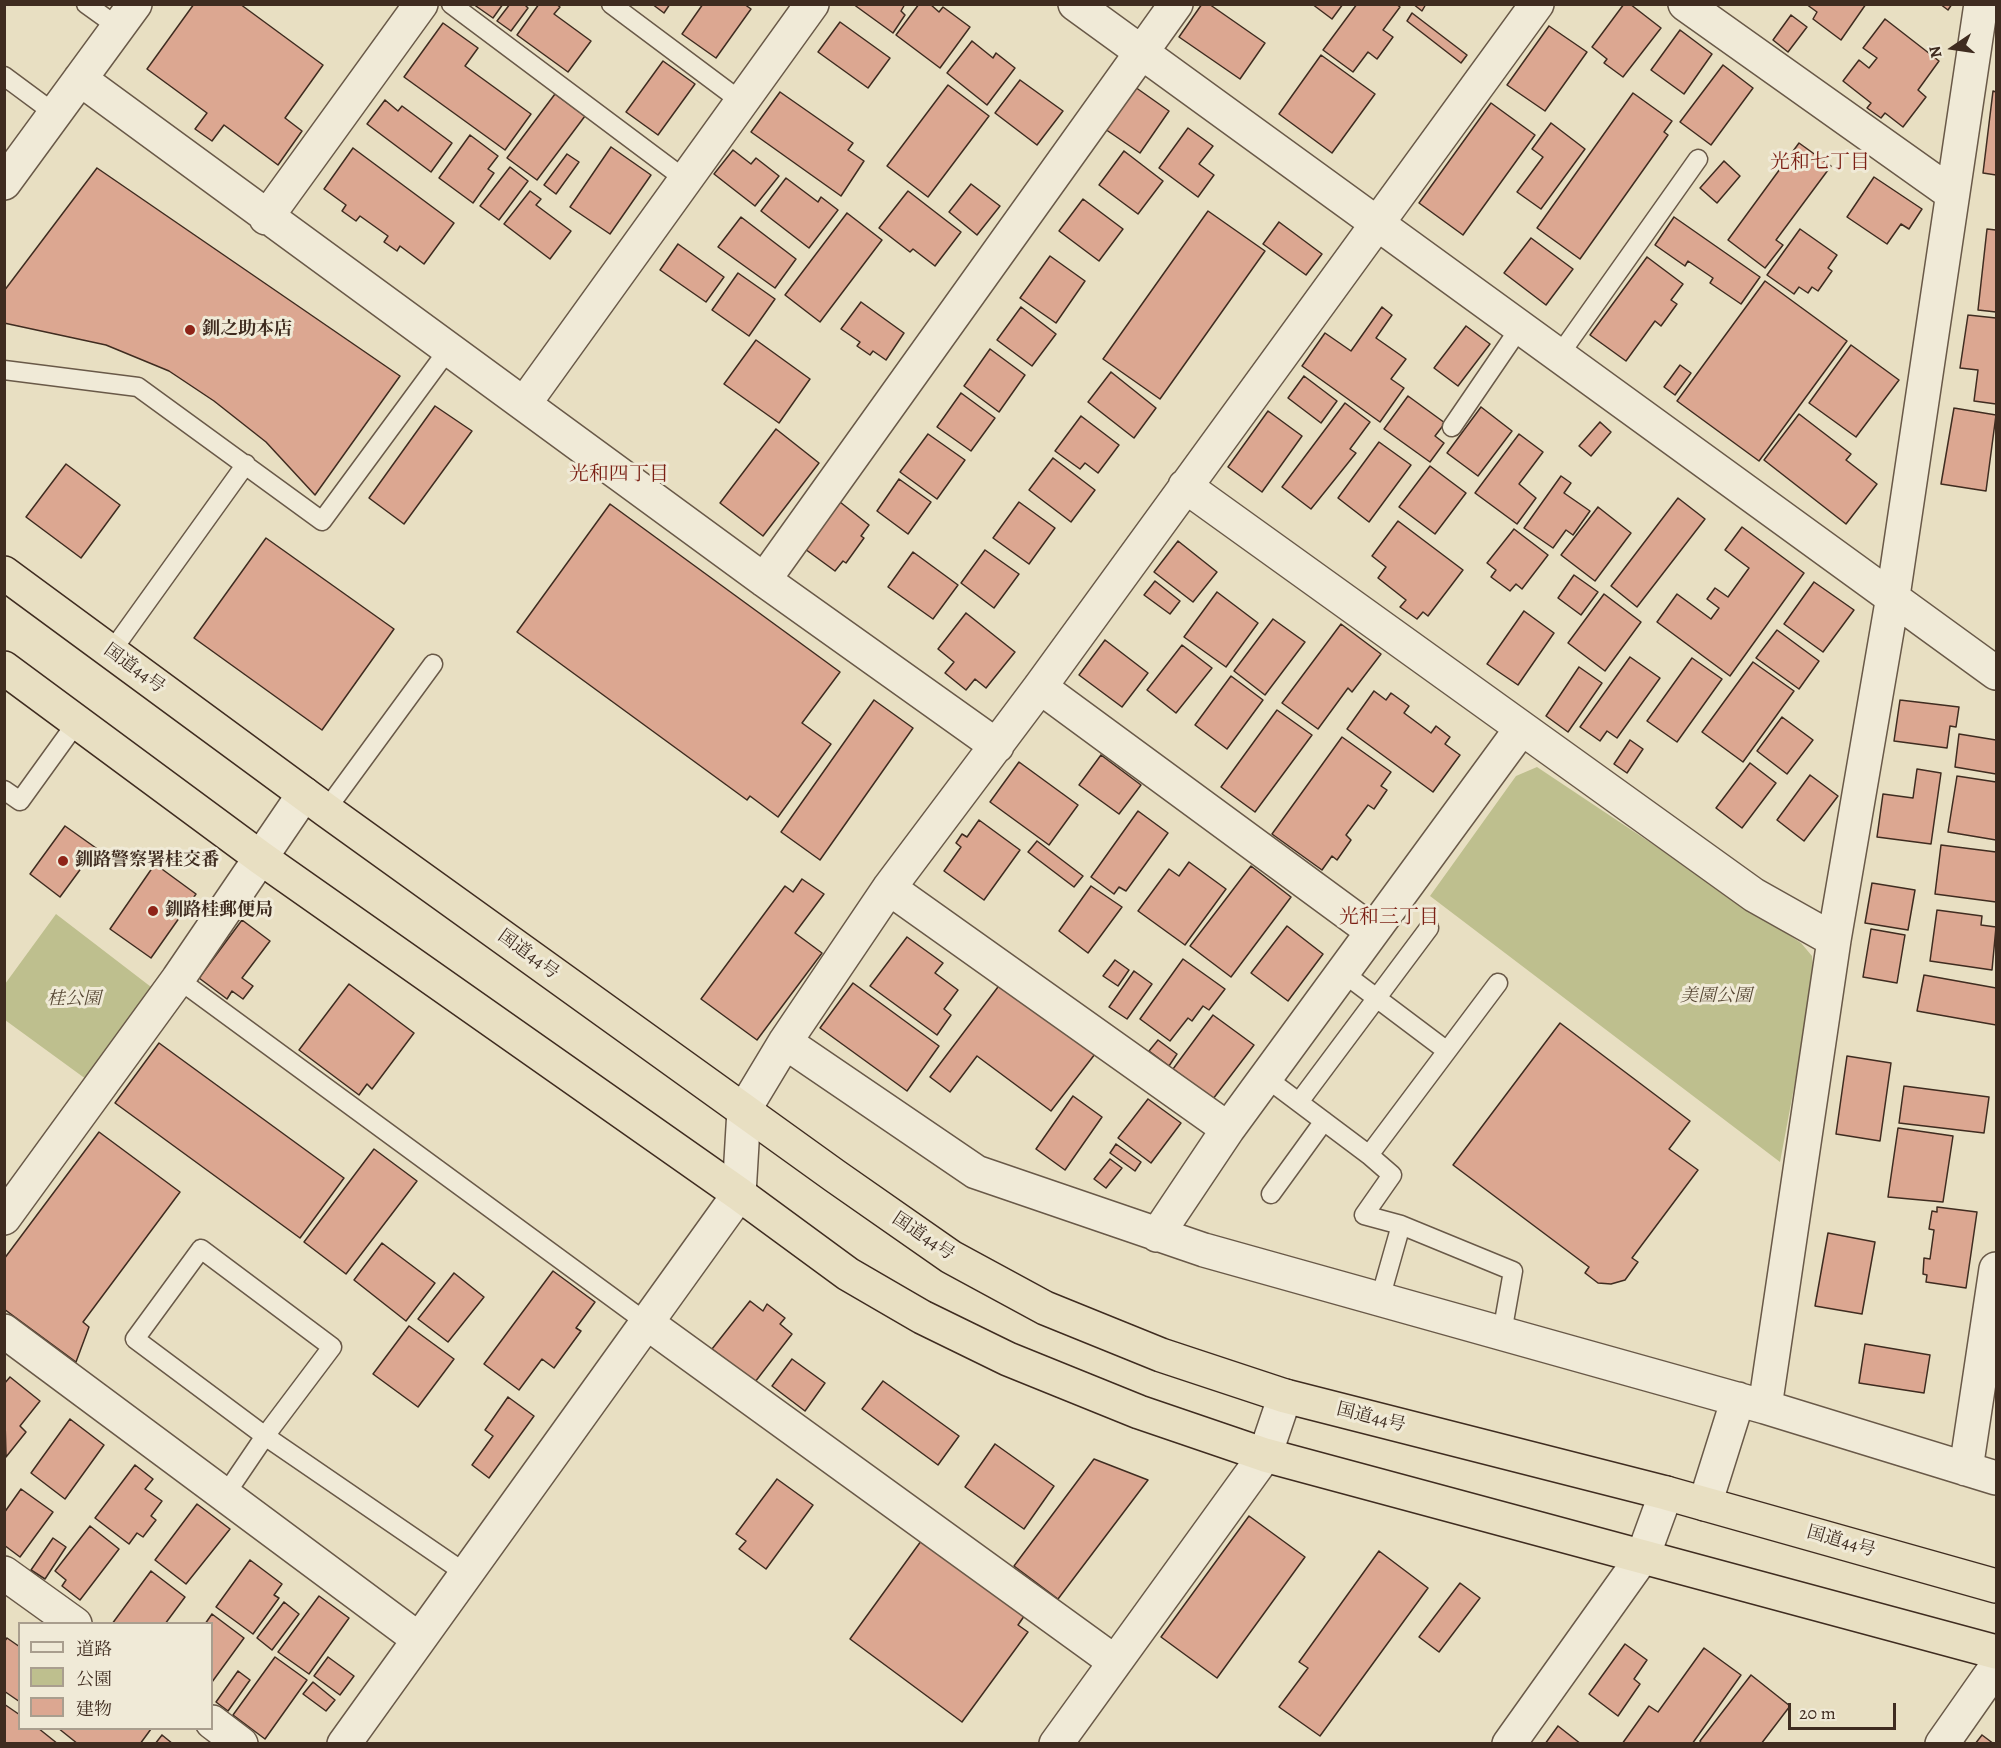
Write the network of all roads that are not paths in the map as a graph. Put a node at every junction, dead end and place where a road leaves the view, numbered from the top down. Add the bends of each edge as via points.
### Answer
1 (86, 4) edge
2 (421, 4) edge
3 (451, 4) edge
4 (610, 4) edge
5 (812, 4) edge
6 (1076, 4) edge
7 (1176, 4) edge
8 (1537, 4) edge
9 (1685, 4) edge
10 (1981, 4) edge
11 (126, 16) edge
12 (1142, 52) junction
13 (4, 76) edge
14 (80, 79) junction
15 (742, 102) junction
16 (54, 113) junction
17 (1698, 159) dead end
18 (686, 180) junction
19 (4, 183) edge
20 (1951, 193) junction
21 (266, 218) junction
22 (1377, 221) junction
23 (1521, 326) junction
24 (448, 350) junction
25 (1560, 354) junction
26 (4, 370) edge
27 (524, 404) junction
28 (1452, 427) dead end
29 (246, 464) junction
30 (1185, 486) junction
31 (4, 573) edge
32 (764, 580) junction
33 (1893, 596) junction
34 (111, 652) junction
35 (434, 664) dead end
36 (4, 668) edge
37 (1996, 673) edge
38 (1040, 687) junction
39 (77, 722) junction
40 (1521, 729) junction
41 (997, 746) junction
42 (4, 790) edge
43 (315, 802) junction
44 (261, 858) junction
45 (889, 888) junction
46 (1429, 928) dead end
47 (1372, 931) junction
48 (1834, 940) junction
49 (1342, 972) junction
50 (178, 979) junction
51 (1498, 983) dead end
52 (1377, 998) junction
53 (785, 1042) junction
54 (1447, 1051) junction
55 (1265, 1077) junction
56 (1299, 1102) junction
57 (744, 1110) junction
58 (1324, 1122) junction
59 (1228, 1129) junction
60 (1369, 1155) junction
61 (739, 1194) junction
62 (1271, 1194) dead end
63 (4, 1218) edge
64 (1401, 1226) junction
65 (1157, 1235) junction
66 (1996, 1269) edge
67 (1380, 1299) junction
68 (647, 1323) junction
69 (4, 1331) edge
70 (1502, 1333) junction
71 (1285, 1396) junction
72 (1752, 1403) junction
73 (266, 1436) junction
74 (1265, 1455) junction
75 (1966, 1469) junction
76 (1996, 1478) edge
77 (1666, 1493) junction
78 (225, 1495) junction
79 (1705, 1504) junction
80 (1643, 1556) junction
81 (4, 1573) edge
82 (465, 1573) junction
83 (1996, 1586) edge
84 (74, 1622) edge
85 (417, 1638) junction
86 (1996, 1652) edge
87 (1115, 1662) junction
88 (1996, 1667) edge
89 (213, 1723) edge
90 (242, 1743) edge
91 (344, 1743) edge
92 (1056, 1743) edge
93 (1509, 1743) edge
94 (1942, 1743) edge

1 - 11 lane
2 - 21 street
3 - 18 lane
4 - 15 lane
5 - 15 street
6 - 12 street
7 - 12 street
8 - 22 street
9 - 20 street
10 - 20 street
11 - 14 street
12 - 22 street
12 - 32 street
13 - 16 lane
14 - 16 street
14 - 21 street
15 - 18 street
16 - 19 street
17 - 25 lane
18 - 27 street
20 - 33 street
21 - 24 street
22 - 23 street
22 - 30 street
23 - 25 street
23 - 28 lane
24 - 27 street
24 - 29 lane via 322,521
25 - 33 street
26 - 29 lane via 138,387
27 - 32 street
29 - 34 lane
30 - 38 street
30 - 40 street
31 - 34 highway, 国道44号
32 - 41 street
33 - 37 street
33 - 48 street
34 - 43 highway, 国道44号
35 - 43 lane
36 - 39 highway
38 - 41 street
38 - 47 street
39 - 42 lane via 20,801
39 - 44 highway
40 - 47 street
40 - 48 street via 1754,895
41 - 45 street
43 - 44 street
43 - 57 highway, 国道44号
44 - 50 street
44 - 61 highway
45 - 53 street
45 - 59 street
46 - 52 lane
47 - 49 street
48 - 72 street
49 - 52 lane
49 - 55 street
50 - 63 street
50 - 68 lane
51 - 54 lane
52 - 54 lane
52 - 56 lane
53 - 57 street
53 - 65 street via 976,1172
54 - 60 lane
55 - 56 lane
55 - 59 street
56 - 58 lane
57 - 61 street
57 - 71 highway, 国道44号 via 951,1257 1045,1308 1161,1354
58 - 60 lane
58 - 62 lane
59 - 65 street
60 - 64 lane via 1392,1175 1364,1215
61 - 68 street
61 - 74 highway via 848,1274 922,1317 1008,1359 1139,1413
64 - 67 lane
64 - 70 lane via 1513,1271
65 - 67 street
66 - 75 street
67 - 70 street
68 - 82 street
68 - 87 street
69 - 78 street
70 - 72 street
71 - 74 street
71 - 77 highway, 国道44号
72 - 75 street
72 - 79 street
73 - 73 lane via 135,1339 201,1249 332,1347
73 - 78 lane
73 - 82 lane
74 - 80 highway
74 - 87 street
75 - 76 street
77 - 79 highway, 国道44号
77 - 80 street
78 - 85 street
79 - 83 highway, 国道44号
80 - 86 highway
80 - 93 street
81 - 84 street
82 - 85 street
85 - 91 street
87 - 92 street
88 - 94 street
89 - 90 street

